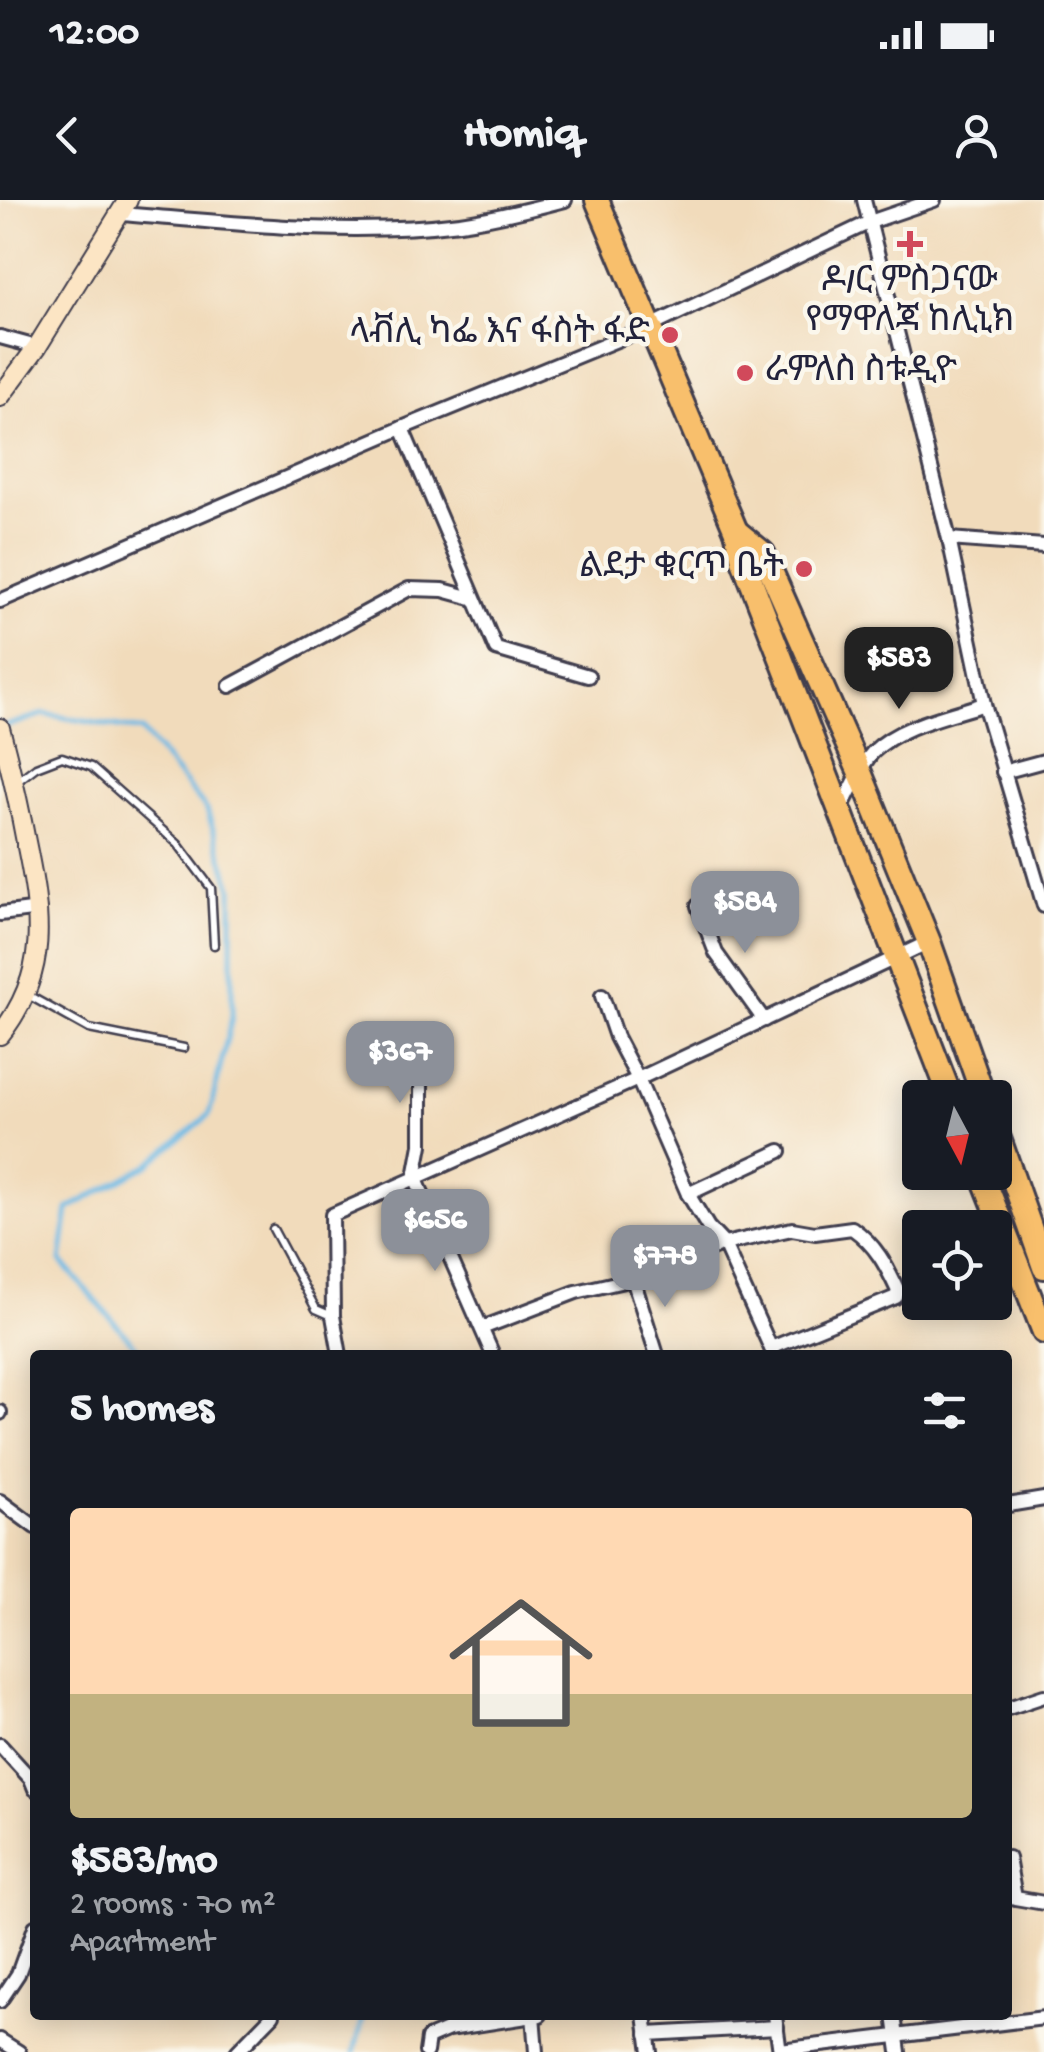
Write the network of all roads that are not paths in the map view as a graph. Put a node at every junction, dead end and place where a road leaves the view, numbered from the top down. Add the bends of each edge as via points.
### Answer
1 (565, 200) edge
2 (597, 200) edge
3 (864, 200) edge
4 (934, 200) edge
5 (125, 207) edge
6 (870, 222) junction
7 (651, 326) junction
8 (0, 338) edge
9 (37, 347) junction
10 (0, 398) edge
11 (402, 428) junction
12 (736, 531) junction
13 (949, 538) junction
14 (1044, 546) edge
15 (472, 598) junction
16 (0, 600) edge
17 (588, 676) dead end
18 (230, 686) dead end
19 (821, 690) junction
20 (799, 700) junction
21 (984, 704) junction
22 (0, 728) edge
23 (1044, 761) edge
24 (1004, 772) junction
25 (860, 774) junction
26 (15, 783) junction
27 (841, 808) junction
28 (698, 906) dead end
29 (1044, 906) edge
30 (40, 910) junction
31 (0, 914) edge
32 (929, 942) junction
33 (214, 946) dead end
34 (898, 955) junction
35 (26, 994) junction
36 (602, 996) dead end
37 (764, 1020) junction
38 (0, 1035) edge
39 (421, 1038) dead end
40 (184, 1048) dead end
41 (638, 1080) junction
42 (944, 1080) edge
43 (978, 1080) edge
44 (780, 1151) dead end
45 (415, 1177) junction
46 (1012, 1178) edge
47 (988, 1190) edge
48 (688, 1194) junction
49 (274, 1229) dead end
50 (724, 1244) junction
51 (1044, 1266) edge
52 (632, 1279) junction
53 (334, 1316) junction
54 (1043, 1326) edge
55 (482, 1328) junction
56 (339, 1350) edge
57 (491, 1350) edge
58 (655, 1350) edge
59 (773, 1350) edge
60 (775, 1350) edge
61 (1044, 1499) edge
62 (0, 1502) edge
63 (1012, 1503) edge
64 (30, 1523) edge
65 (1044, 1696) edge
66 (1012, 1707) edge
67 (0, 1745) edge
68 (30, 1778) edge
69 (1012, 1881) edge
70 (1044, 1903) edge
71 (30, 1942) edge
72 (0, 2002) edge
73 (1044, 2018) edge
74 (268, 2020) edge
75 (505, 2020) edge
76 (536, 2020) edge
77 (646, 2020) edge
78 (894, 2020) edge
79 (776, 2021) edge
80 (648, 2034) junction
81 (896, 2035) junction
82 (0, 2040) edge
83 (780, 2051) edge
84 (19, 2052) edge
85 (237, 2052) edge
86 (426, 2052) edge
87 (536, 2052) edge
88 (650, 2052) edge
89 (898, 2052) edge

1 - 5 street via 461,223 397,228 263,225
2 - 7 highway
3 - 6 street
4 - 6 street
5 - 9 street
6 - 7 street
6 - 13 street
7 - 11 street
7 - 12 highway
8 - 9 street
9 - 10 street
11 - 15 street
11 - 16 street
12 - 19 highway via 763,553
12 - 20 highway
13 - 14 street
13 - 21 street
15 - 17 street via 496,649
15 - 18 street via 408,590
19 - 20 highway
19 - 25 highway
20 - 27 highway
21 - 24 street
21 - 25 street via 895,737 869,756
22 - 26 street
23 - 24 street
24 - 29 street
25 - 27 street
25 - 32 highway
26 - 30 street
26 - 33 lane via 62,756 92,767 178,844 211,888
27 - 34 highway
28 - 37 street via 716,953
30 - 31 street
30 - 35 street
32 - 34 street
32 - 43 highway
34 - 37 street
34 - 42 highway
35 - 38 street
35 - 40 lane via 89,1029
36 - 41 street
37 - 41 street
39 - 45 street
41 - 45 street
41 - 48 street
44 - 48 street
45 - 53 street via 332,1215
45 - 55 street
46 - 51 highway
47 - 54 highway
48 - 50 street
49 - 53 lane via 316,1309
50 - 52 street
50 - 59 street
50 - 60 street via 792,1229 852,1228 881,1255 896,1297
52 - 55 street via 576,1292
52 - 58 street
53 - 56 street
55 - 57 street
61 - 63 street
62 - 64 street
65 - 66 street
67 - 68 street
69 - 70 street via 1015,1898
71 - 72 street
73 - 81 street
74 - 85 street
75 - 86 street via 449,2029 428,2038
76 - 87 street
77 - 80 street
78 - 81 street
79 - 80 street
79 - 83 street
80 - 88 street
81 - 83 street
81 - 89 street
82 - 84 street

